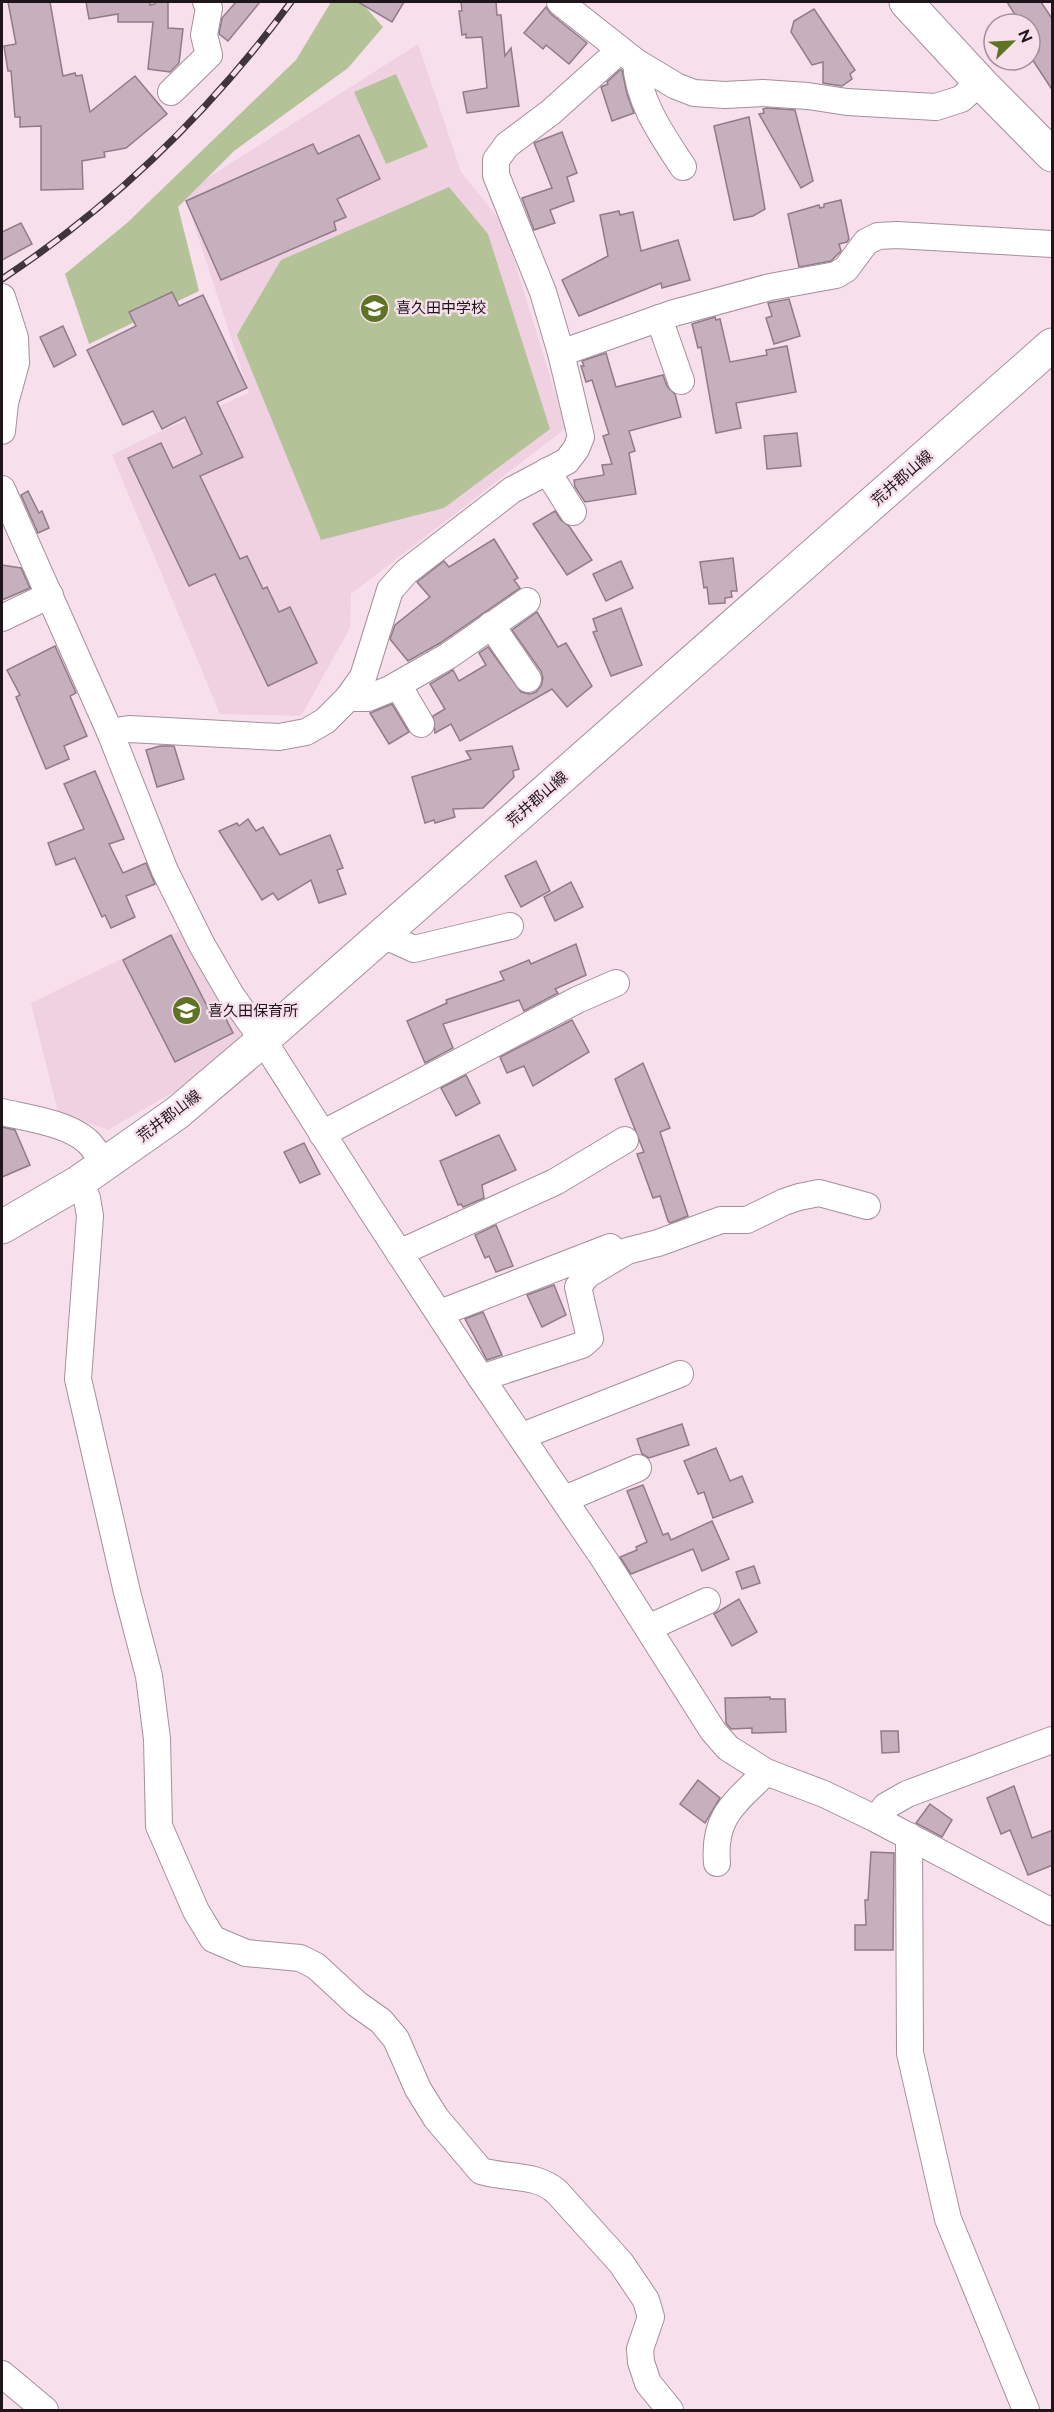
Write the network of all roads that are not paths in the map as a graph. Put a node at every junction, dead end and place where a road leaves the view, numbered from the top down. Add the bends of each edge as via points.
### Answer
1 (206, 2) edge
2 (560, 2) edge
3 (906, 2) edge
4 (628, 56) junction
5 (980, 82) junction
6 (171, 92) dead end
7 (1053, 155) edge
8 (684, 167) dead end
9 (1053, 244) edge
10 (2, 297) edge
11 (659, 318) junction
12 (1053, 345) edge
13 (561, 353) junction
14 (681, 381) dead end
15 (2, 431) edge
16 (547, 471) junction
17 (2, 489) edge
18 (573, 512) dead end
19 (50, 595) junction
20 (527, 602) dead end
21 (2, 618) edge
22 (491, 625) junction
23 (528, 679) dead end
24 (398, 685) junction
25 (348, 698) junction
26 (421, 724) dead end
27 (110, 732) junction
28 (510, 926) dead end
29 (383, 935) junction
30 (616, 983) dead end
31 (263, 1040) junction
32 (2, 1112) edge
33 (322, 1134) junction
34 (625, 1140) dead end
35 (92, 1173) junction
36 (867, 1206) dead end
37 (2, 1227) edge
38 (629, 1239) dead end
39 (399, 1252) junction
40 (440, 1313) junction
41 (680, 1374) dead end
42 (481, 1378) junction
43 (522, 1436) junction
44 (638, 1468) dead end
45 (565, 1500) junction
46 (707, 1601) dead end
47 (648, 1628) junction
48 (1053, 1740) edge
49 (766, 1772) junction
50 (876, 1819) junction
51 (909, 1836) junction
52 (717, 1863) dead end
53 (1053, 1912) edge
54 (2, 2374) edge
55 (45, 2410) edge
56 (669, 2410) edge
57 (1026, 2410) edge

1 - 6 street via 209,8 204,35 209,55
2 - 4 street
3 - 5 main road
4 - 5 street via 694,93 797,95 936,108 961,99
4 - 8 street via 645,105
4 - 13 street via 507,145 496,160 496,175 543,292
5 - 7 main road
9 - 11 street via 878,236 862,246 846,269 836,275 770,287
10 - 15 street via 15,338 16,363
11 - 13 street
11 - 14 street
12 - 29 main road, 荒井郡山線
13 - 16 street via 581,437 567,461
16 - 18 street
16 - 25 street via 512,490 406,572 390,590 363,677
17 - 19 street
19 - 21 street
19 - 27 street
20 - 22 street
22 - 23 street
22 - 24 street
24 - 25 street via 368,698
24 - 26 street
25 - 27 street via 325,721 306,732 279,737 129,729
27 - 31 street via 165,871 202,945
28 - 29 street via 414,949
29 - 31 main road, 荒井郡山線
30 - 33 street
31 - 33 street
31 - 35 main road, 荒井郡山線 via 177,1113
32 - 35 street via 46,1122 87,1141
33 - 39 street
34 - 39 street via 555,1182
35 - 37 main road, 荒井郡山線
35 - 56 street via 87,1198 90,1216 78,1379 149,1676 157,1739 159,1826 196,1911 213,1939 246,1953 300,1958 316,1966 396,2038 436,2118 481,2171 535,2179 557,2192 621,2264 646,2300 651,2317 640,2349 641,2362 648,2383
36 - 42 street via 819,1193 784,1202 747,1220 721,1220 627,1251 587,1275 578,1287 590,1338 582,1345
38 - 40 street
39 - 40 street
40 - 42 street
41 - 43 street
42 - 43 street
43 - 45 street
44 - 45 street
45 - 47 street
46 - 47 street
47 - 49 street via 713,1731 728,1748
48 - 50 street via 907,1794 885,1806
49 - 50 street
49 - 52 street via 719,1826
50 - 51 street
51 - 53 street
51 - 57 street via 910,2053 948,2219
54 - 55 street

